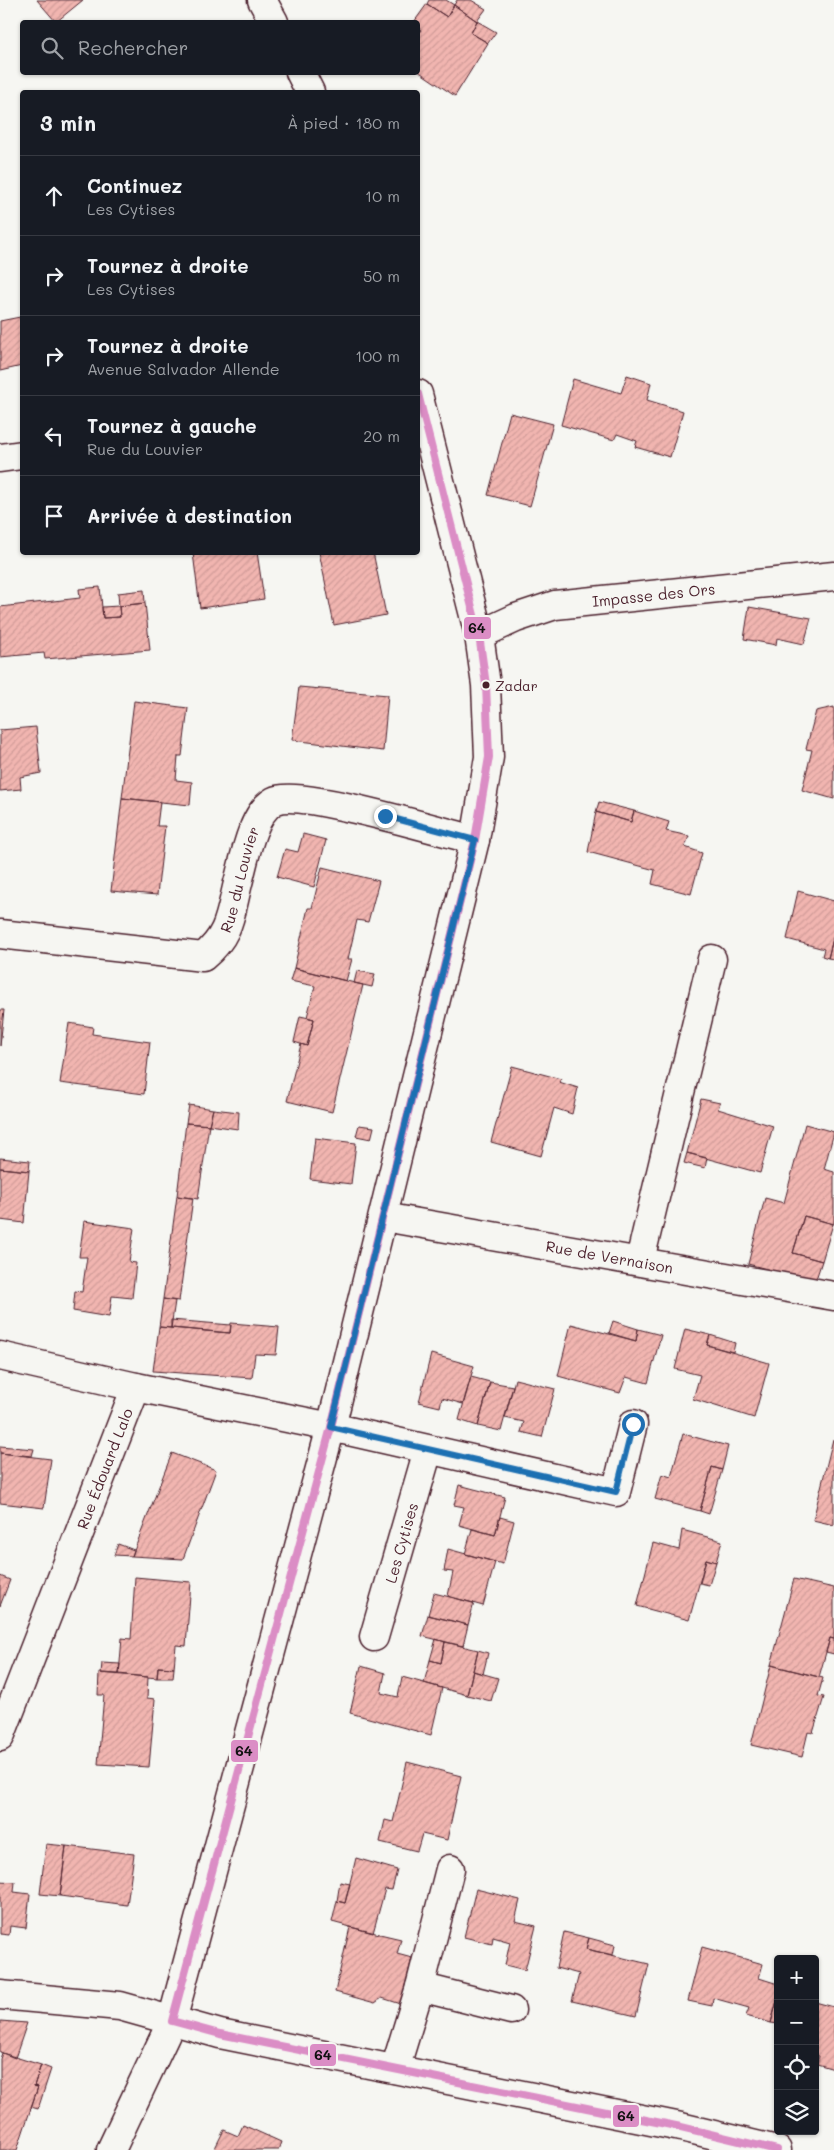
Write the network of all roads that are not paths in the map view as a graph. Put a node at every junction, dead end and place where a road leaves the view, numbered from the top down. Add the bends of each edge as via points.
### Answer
1 (262, 0) edge
2 (273, 20) edge
3 (302, 75) edge
4 (309, 90) edge
5 (420, 406) edge
6 (20, 456) edge
7 (0, 458) edge
8 (834, 576) edge
9 (479, 635) junction
10 (475, 840) junction
11 (0, 934) edge
12 (712, 959) dead end
13 (384, 1216) junction
14 (640, 1260) junction
15 (834, 1296) edge
16 (0, 1356) edge
17 (136, 1387) junction
18 (633, 1424) dead end
19 (331, 1427) junction
20 (428, 1450) junction
21 (374, 1637) dead end
22 (0, 1737) edge
23 (450, 1869) dead end
24 (420, 1987) junction
25 (0, 1995) edge
26 (511, 2010) dead end
27 (172, 2021) junction
28 (396, 2069) junction
29 (111, 2150) edge
30 (777, 2150) edge

1 - 2 street
3 - 4 street
5 - 9 street
6 - 7 street
8 - 9 street, Impasse des Ors via 554,605
9 - 10 street via 486,685 489,757
10 - 11 street, Rue du Louvier via 385,816 294,797 274,801 260,816 224,936 204,957
10 - 13 street
12 - 14 street
13 - 14 street, Rue de Vernaison
13 - 19 street
14 - 15 street, Rue de Vernaison
16 - 17 street
17 - 19 street
17 - 22 street, Rue Édouard Lalo
18 - 20 street via 616,1492
19 - 20 street
19 - 27 street
20 - 21 street, Les Cytises
23 - 24 street
24 - 26 street
24 - 28 street
25 - 27 street via 120,2006
27 - 28 street via 220,2034
27 - 29 street
28 - 30 street

